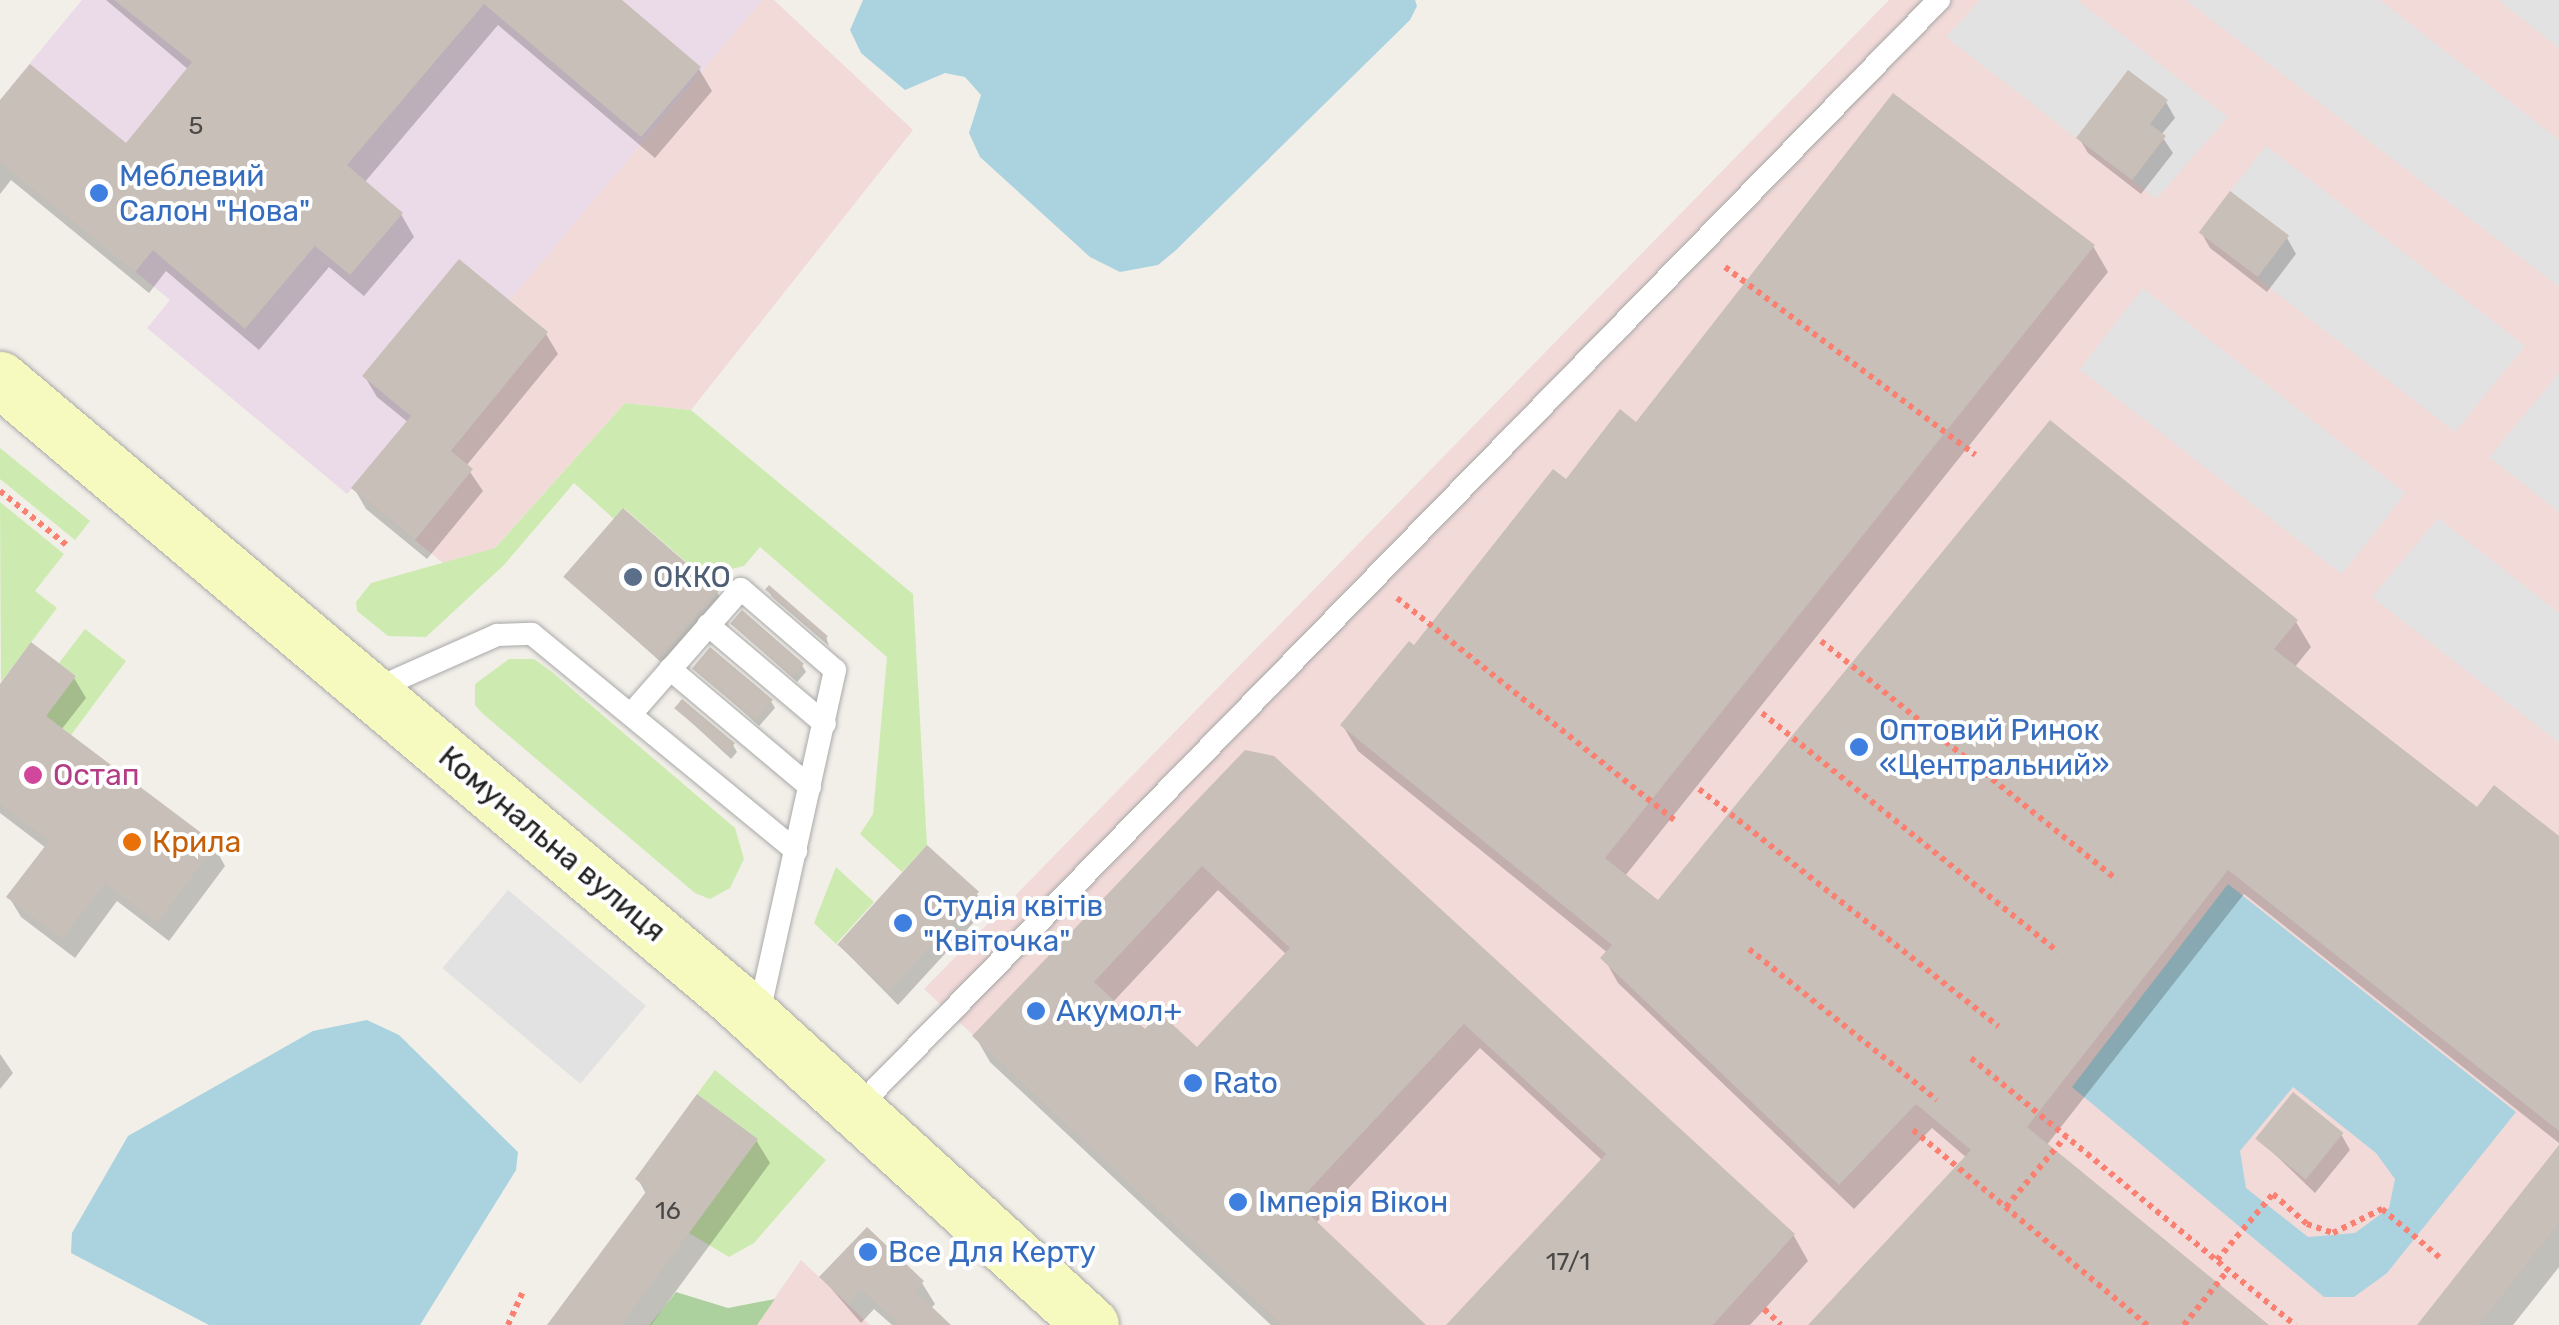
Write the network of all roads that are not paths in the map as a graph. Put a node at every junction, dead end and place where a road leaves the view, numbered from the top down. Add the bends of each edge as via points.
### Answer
1 (1939, 0) edge
2 (0, 379) edge
3 (708, 624) junction
4 (670, 668) junction
5 (372, 690) junction
6 (632, 713) junction
7 (824, 724) junction
8 (810, 787) junction
9 (796, 851) junction
10 (758, 1020) junction
11 (857, 1108) junction
12 (1091, 1325) edge

1 - 11 lane
2 - 5 main road, Комунальна вулиця
3 - 4 lane
3 - 7 lane
3 - 7 lane via 736,592 751,592 832,664
4 - 6 lane
4 - 8 lane
5 - 6 lane via 497,635 521,632 546,642
5 - 10 main road, Комунальна вулиця
6 - 9 lane
7 - 8 lane
8 - 9 lane
9 - 10 lane
10 - 11 main road, Комунальна вулиця
11 - 12 main road, Комунальна вулиця

